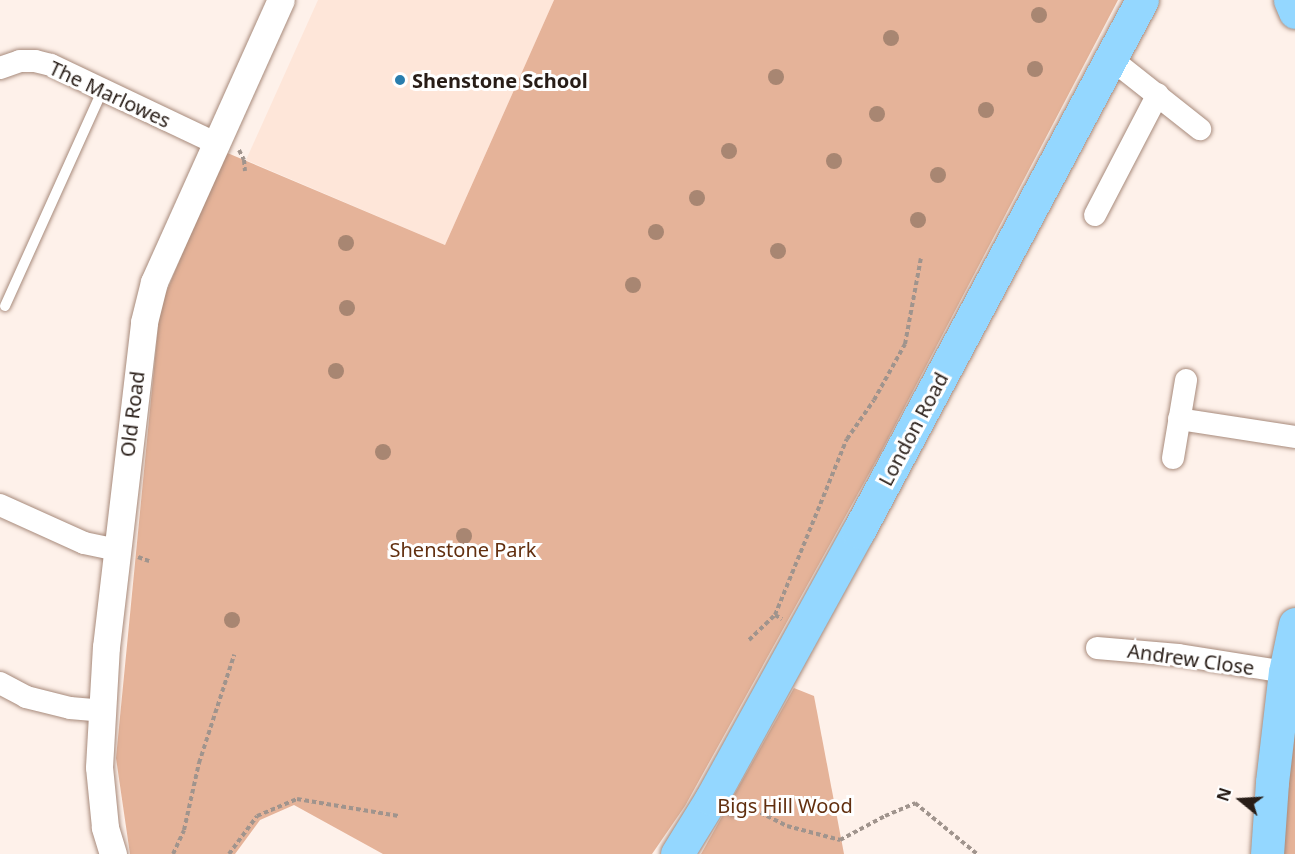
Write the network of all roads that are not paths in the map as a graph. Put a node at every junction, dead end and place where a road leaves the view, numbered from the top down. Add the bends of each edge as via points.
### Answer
1 (281, 0) edge
2 (1142, 0) edge
3 (1290, 0) edge
4 (1295, 12) edge
5 (1110, 58) junction
6 (0, 68) edge
7 (102, 89) junction
8 (1158, 94) junction
9 (1200, 129) dead end
10 (217, 144) junction
11 (1095, 215) dead end
12 (5, 306) dead end
13 (1186, 380) dead end
14 (1179, 419) junction
15 (1295, 437) edge
16 (1173, 458) dead end
17 (0, 505) edge
18 (116, 550) junction
19 (1295, 624) edge
20 (1097, 648) dead end
21 (1286, 672) junction
22 (0, 683) edge
23 (102, 711) junction
24 (113, 854) edge
25 (677, 854) edge
26 (1267, 854) edge

1 - 10 street, Old Road
2 - 5 main road, London Road
3 - 4 main road
5 - 8 street
5 - 25 main road, London Road via 720,800
6 - 7 street, The Marlowes via 35,61
7 - 10 street, The Marlowes
7 - 12 lane
8 - 9 street
8 - 11 street
10 - 18 street, Old Road via 154,282 144,322
13 - 14 street
14 - 15 street
14 - 16 street
17 - 18 street via 84,543
18 - 23 street, Old Road
19 - 21 main road
20 - 21 street, Andrew Close via 1179,655
21 - 26 main road
22 - 23 street via 26,697
23 - 24 street, Old Road via 99,767 105,826

